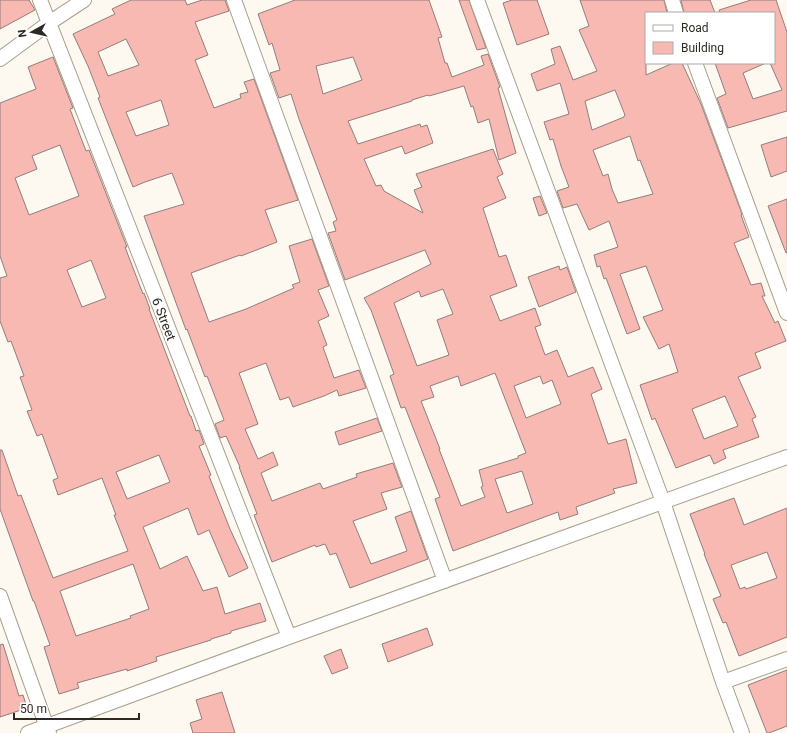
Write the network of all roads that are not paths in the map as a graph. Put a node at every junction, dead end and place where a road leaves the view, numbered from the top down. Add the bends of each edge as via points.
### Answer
1 (40, 0) edge
2 (84, 0) edge
3 (234, 0) edge
4 (477, 0) edge
5 (672, 0) edge
6 (676, 12) edge
7 (49, 23) junction
8 (0, 59) edge
9 (695, 64) edge
10 (787, 313) edge
11 (787, 457) edge
12 (663, 502) junction
13 (445, 581) junction
14 (1, 603) edge
15 (289, 637) junction
16 (787, 659) edge
17 (723, 682) junction
18 (47, 730) edge
19 (28, 733) edge
20 (742, 733) edge

1 - 7 street, 6 Street
2 - 7 street
3 - 13 street
4 - 12 street
5 - 6 street
7 - 8 street
7 - 15 street, 6 Street
9 - 10 street
11 - 12 street
12 - 13 street
12 - 17 street
13 - 15 street
14 - 18 street
15 - 18 street
16 - 17 street
17 - 20 street
18 - 19 street

